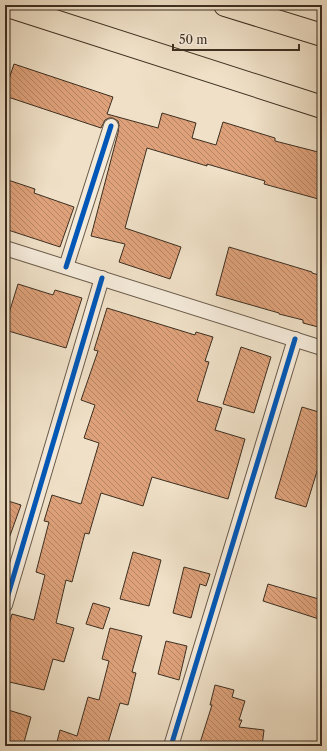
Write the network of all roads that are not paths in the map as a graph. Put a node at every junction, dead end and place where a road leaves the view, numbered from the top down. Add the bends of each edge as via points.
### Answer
1 (5, 5) edge
2 (225, 5) edge
3 (322, 35) edge
4 (322, 108) edge
5 (111, 126) dead end
6 (5, 248) edge
7 (66, 267) junction
8 (102, 278) junction
9 (295, 339) junction
10 (322, 348) edge
11 (5, 605) edge
12 (171, 746) edge

1 - 4 main road
2 - 3 main road
5 - 7 street
6 - 7 street
7 - 8 street
8 - 9 street
8 - 11 street
9 - 10 street
9 - 12 street

